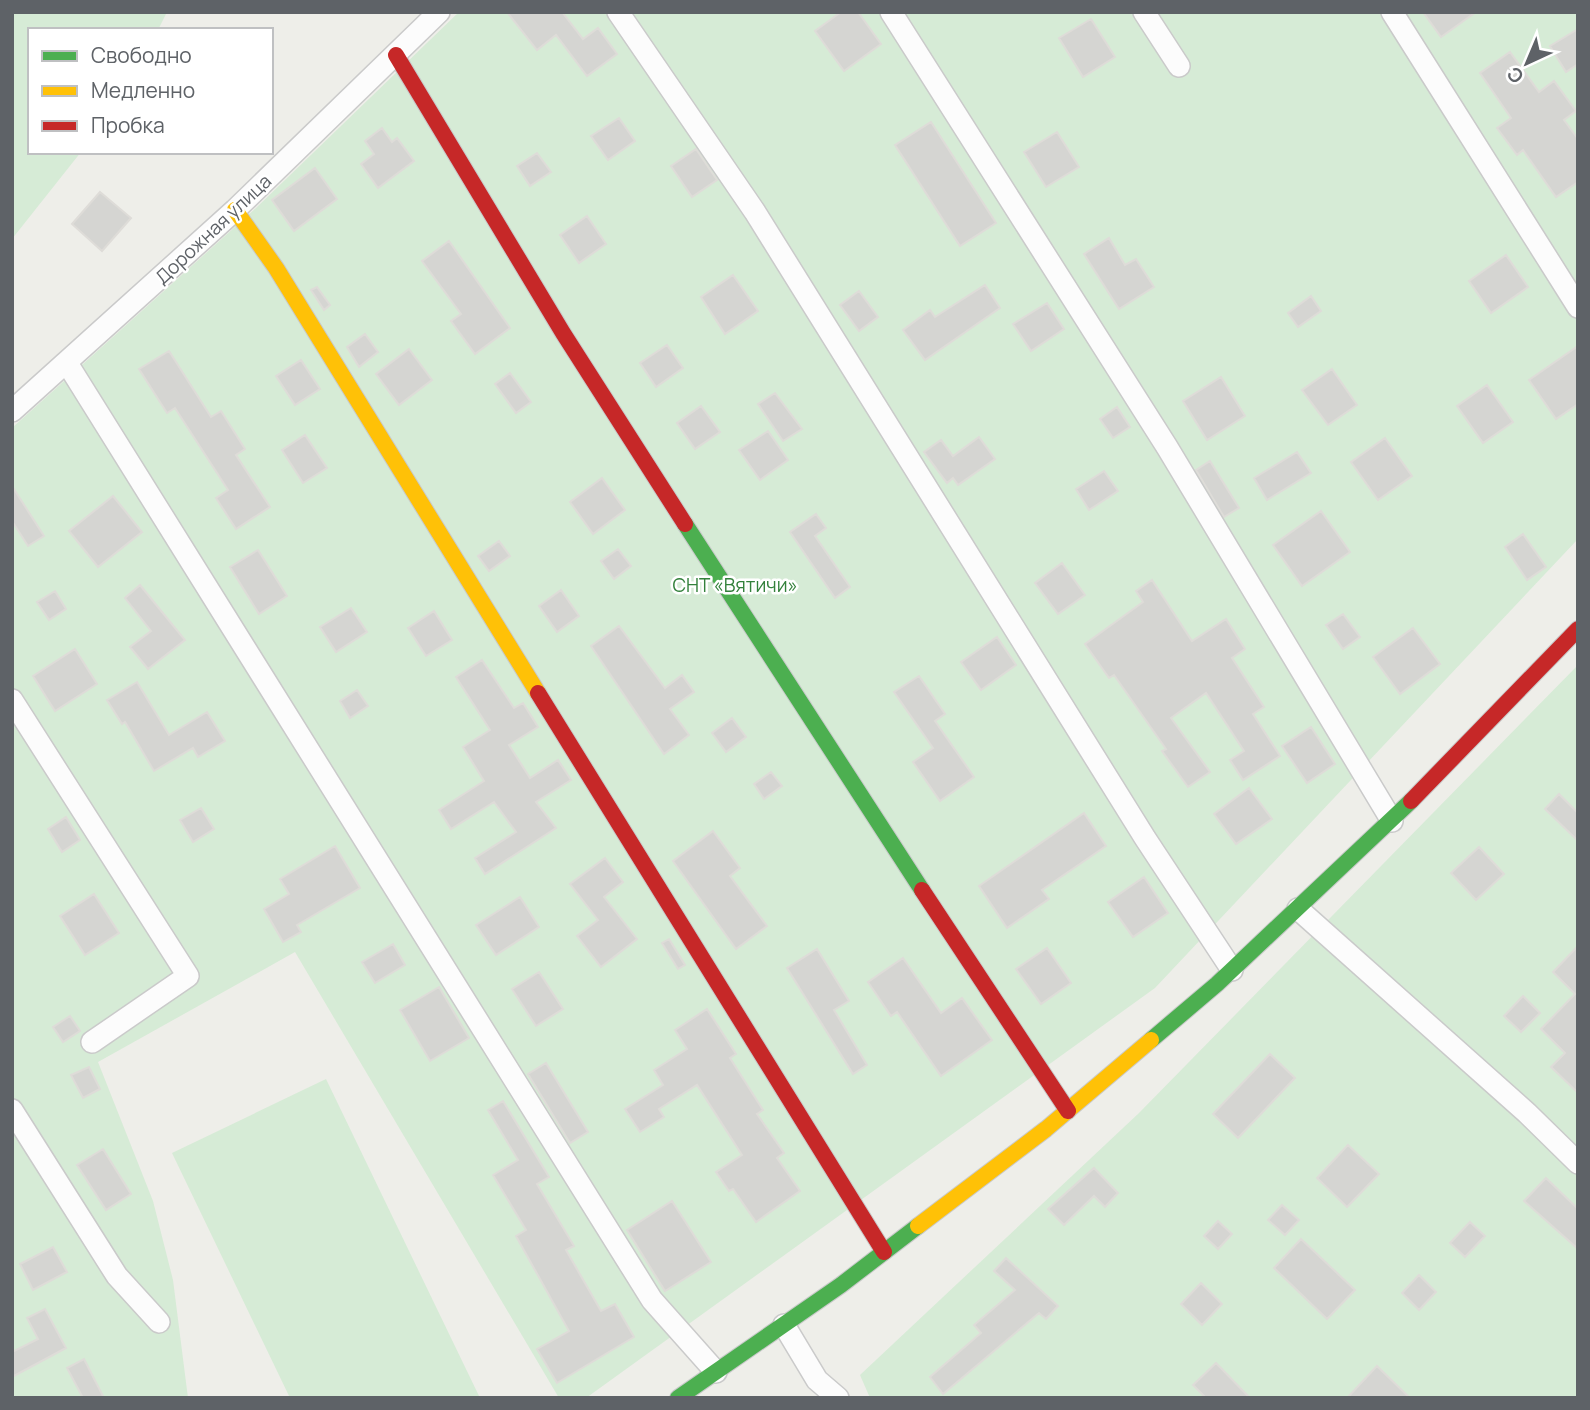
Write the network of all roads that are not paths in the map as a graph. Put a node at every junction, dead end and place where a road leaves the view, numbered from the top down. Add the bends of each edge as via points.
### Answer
1 (439, 12) edge
2 (618, 12) edge
3 (891, 12) edge
4 (1144, 12) edge
5 (1392, 12) edge
6 (396, 55) junction
7 (1179, 65) dead end
8 (236, 210) junction
9 (1578, 307) edge
10 (67, 363) junction
11 (12, 411) edge
12 (1578, 629) edge
13 (12, 700) edge
14 (1392, 821) junction
15 (1298, 908) junction
16 (1232, 970) junction
17 (92, 1042) dead end
18 (12, 1110) edge
19 (1068, 1111) junction
20 (1578, 1163) edge
21 (884, 1252) junction
22 (159, 1322) dead end
23 (784, 1325) junction
24 (716, 1372) junction
25 (678, 1398) edge
26 (838, 1398) edge

1 - 6 street, Дорожная улица
2 - 16 street via 755,212 1144,838
3 - 14 street via 1167,447
4 - 7 street
5 - 9 street
6 - 8 street, Дорожная улица
6 - 19 street via 563,333 869,811
8 - 10 street, Дорожная улица
8 - 21 street
10 - 11 street, Дорожная улица
10 - 24 street via 652,1300
12 - 14 street
13 - 17 street via 188,976
14 - 15 street
15 - 16 street
15 - 20 street
16 - 19 street
18 - 22 street via 117,1276
19 - 21 street
21 - 23 street
23 - 24 street
23 - 26 street via 817,1380
24 - 25 street

